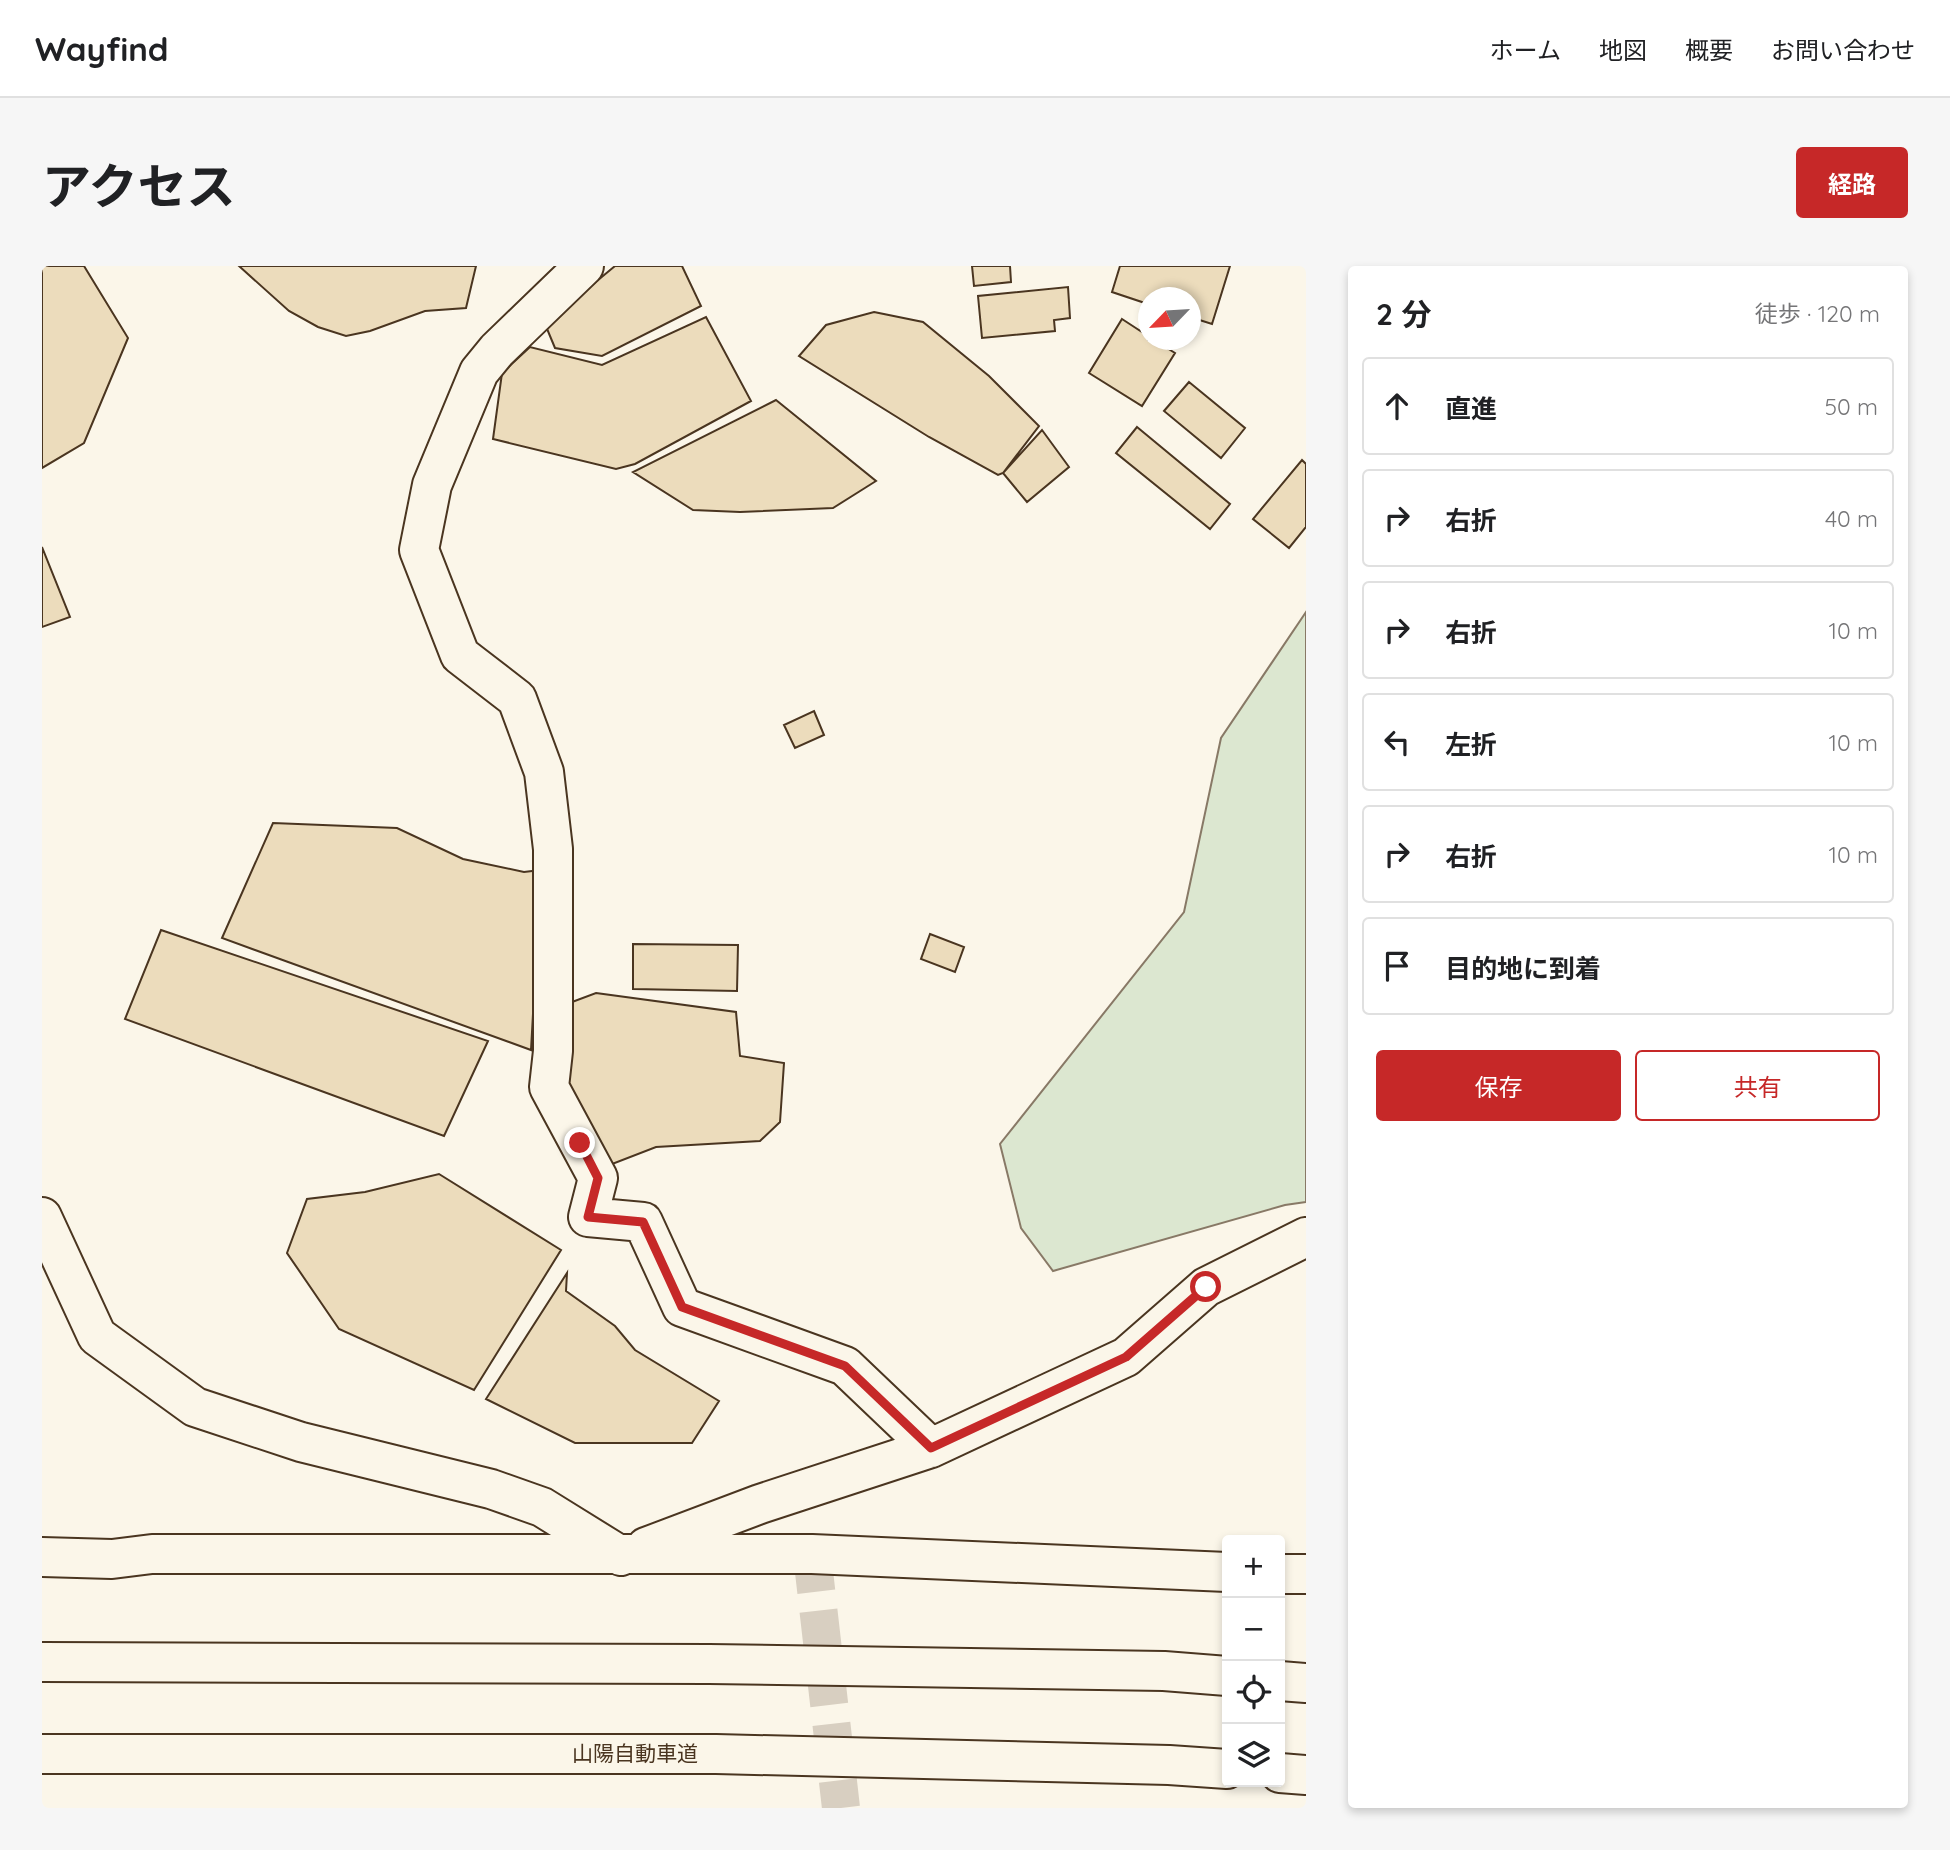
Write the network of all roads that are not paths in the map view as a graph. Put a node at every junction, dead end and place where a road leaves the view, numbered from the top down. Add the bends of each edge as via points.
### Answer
1 (584, 266) edge
2 (42, 1217) edge
3 (1306, 1237) edge
4 (931, 1448) junction
5 (621, 1556) junction
6 (42, 1558) edge
7 (1222, 1572) edge
8 (1285, 1574) edge
9 (1306, 1574) edge
10 (42, 1662) edge
11 (1222, 1676) edge
12 (1285, 1681) edge
13 (1306, 1683) edge
14 (42, 1754) edge
15 (1222, 1769) edge
16 (1285, 1774) edge
17 (1306, 1776) edge

1 - 4 main road via 479,372 432,485 419,550 460,655 517,699 544,772 553,849 549,1087 598,1178 588,1217 643,1222 682,1307 845,1366
2 - 5 main road via 97,1336 195,1407 301,1442 491,1489 542,1507
3 - 4 main road via 1206,1287 1126,1357
4 - 5 main road
5 - 6 main road via 152,1554 112,1559
5 - 7 main road via 811,1554
8 - 9 main road
10 - 11 main road via 695,1664
12 - 13 main road
14 - 15 main road, 山陽自動車道 via 716,1754
16 - 17 main road

